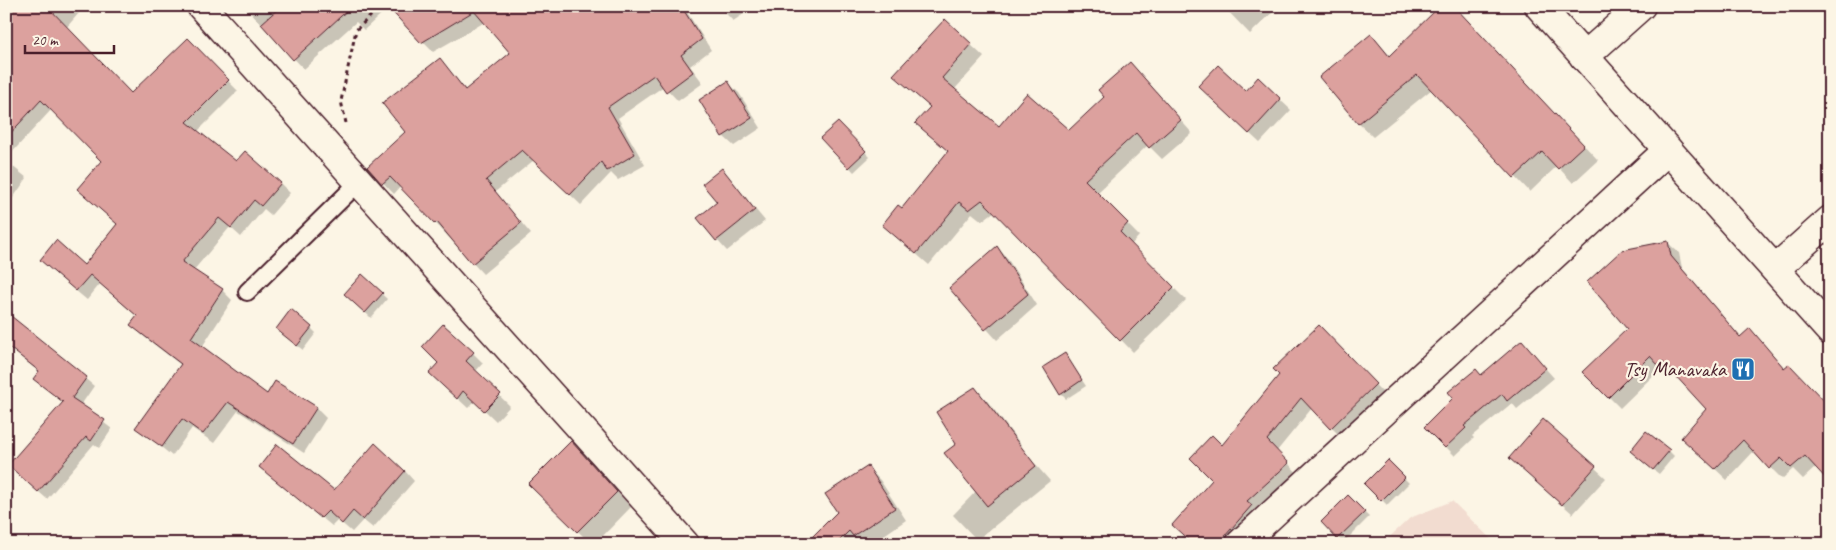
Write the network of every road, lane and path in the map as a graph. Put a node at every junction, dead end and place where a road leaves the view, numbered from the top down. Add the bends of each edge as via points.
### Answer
1 (201, 6) edge
2 (381, 6) edge
3 (1539, 6) edge
4 (1641, 6) edge
5 (1584, 57) junction
6 (347, 128) dead end
7 (1668, 150) junction
8 (359, 182) junction
9 (1830, 220) edge
10 (1775, 269) junction
11 (247, 292) dead end
12 (1830, 331) edge
13 (685, 544) edge
14 (1240, 544) edge

1 - 8 street
2 - 6 path via 356,30 342,101
3 - 5 street
4 - 5 street
5 - 7 street
7 - 10 street
7 - 14 street
8 - 11 lane
8 - 13 street
9 - 10 street
10 - 12 street

